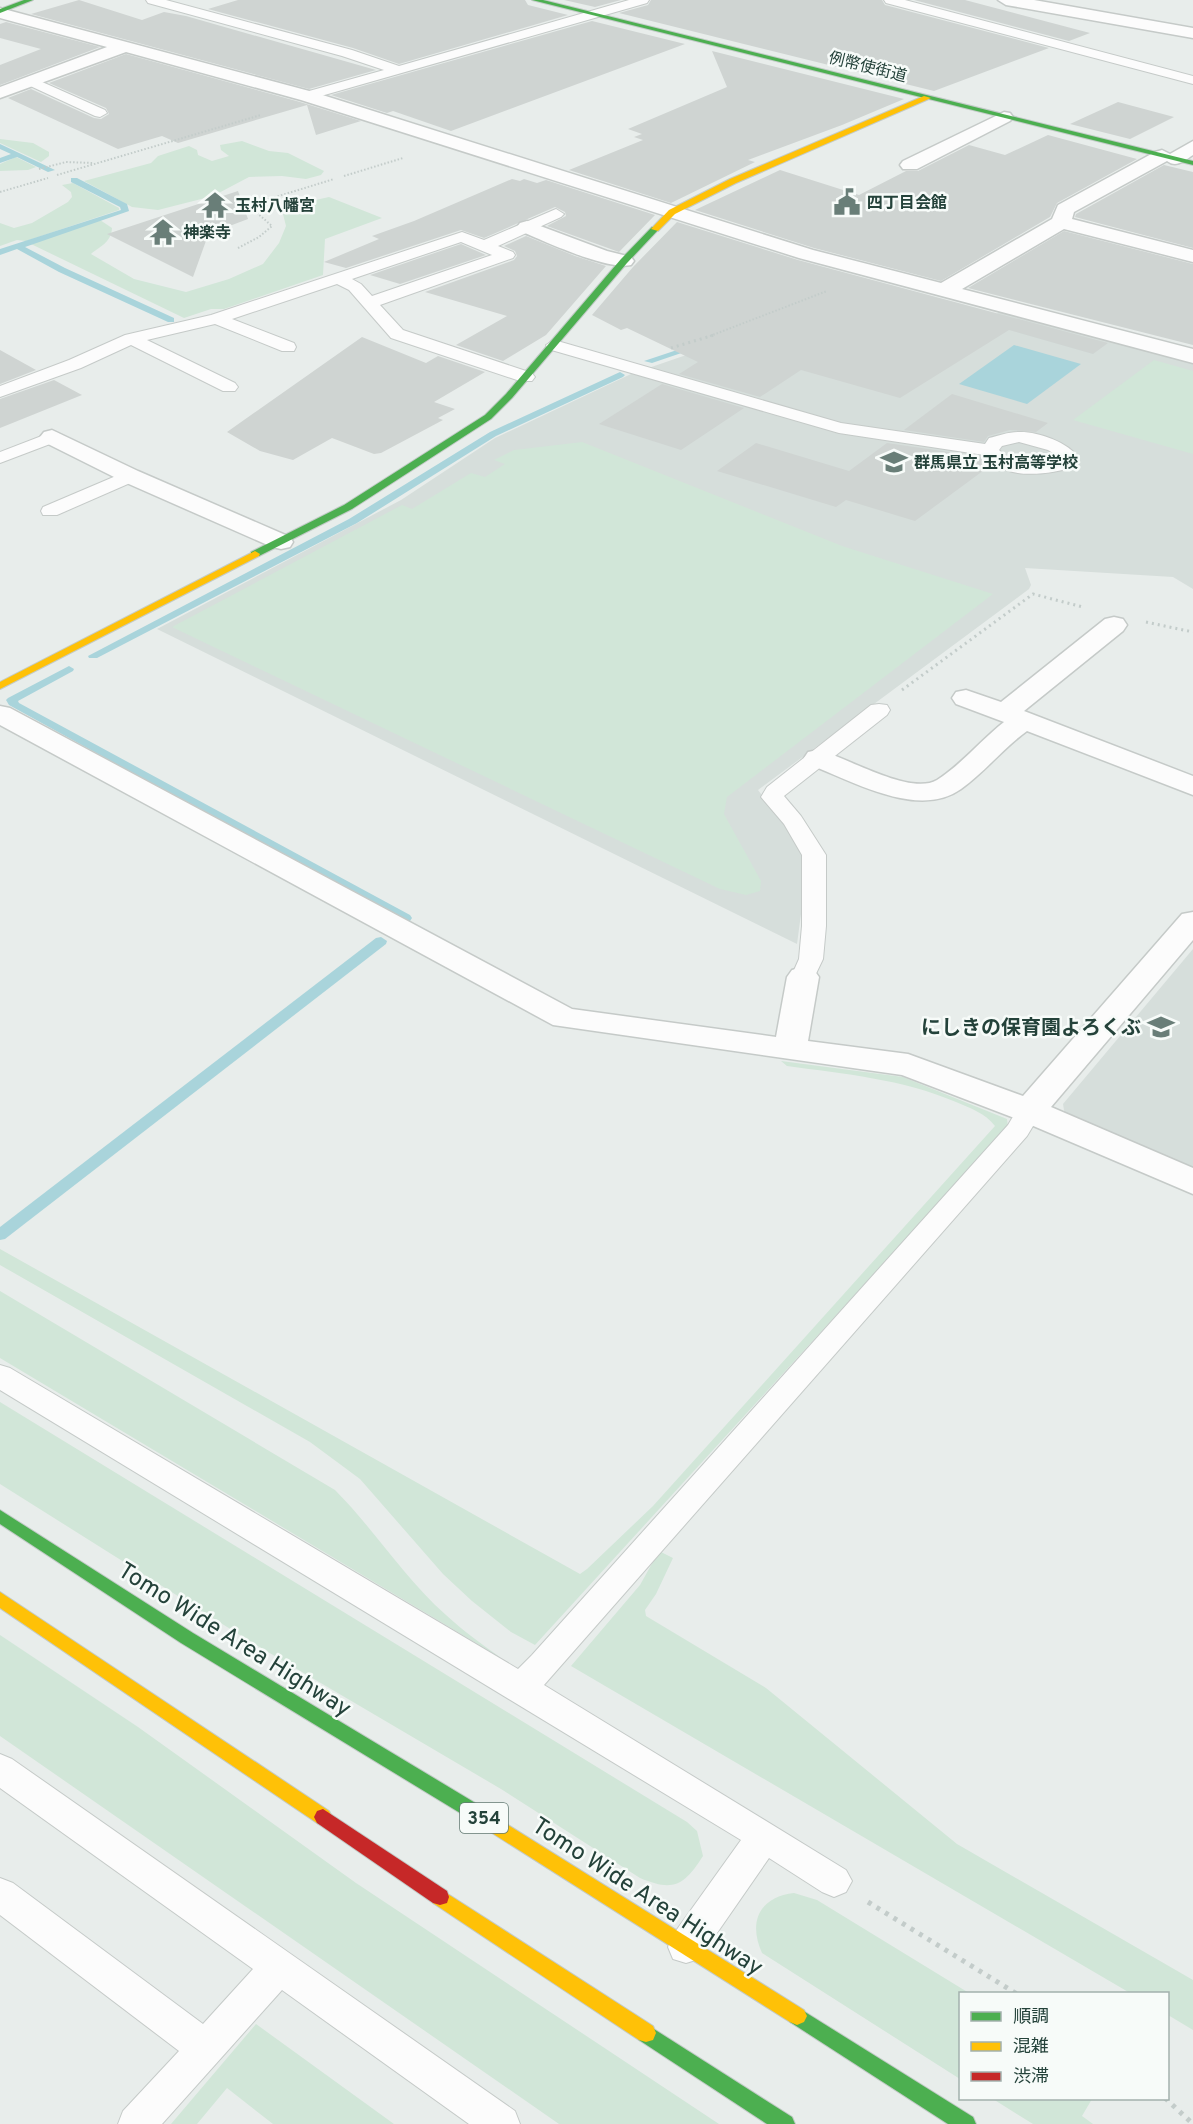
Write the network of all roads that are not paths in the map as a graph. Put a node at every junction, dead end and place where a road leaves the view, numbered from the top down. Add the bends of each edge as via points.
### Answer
1 (30, 0) edge
2 (152, 0) edge
3 (535, 0) edge
4 (643, 0) edge
5 (890, 0) edge
6 (1006, 0) edge
7 (0, 12) edge
8 (595, 14) junction
9 (1193, 33) edge
10 (124, 46) junction
11 (399, 70) junction
12 (1193, 80) edge
13 (31, 81) junction
14 (0, 93) edge
15 (307, 96) junction
16 (927, 98) junction
17 (100, 113) dead end
18 (1004, 117) junction
19 (1193, 147) edge
20 (1177, 159) edge
21 (910, 165) dead end
22 (672, 212) junction
23 (556, 214) dead end
24 (1061, 222) junction
25 (527, 227) junction
26 (484, 246) junction
27 (1193, 256) edge
28 (624, 261) junction
29 (338, 278) junction
30 (943, 291) junction
31 (371, 302) junction
32 (216, 319) junction
33 (130, 339) junction
34 (554, 345) junction
35 (288, 347) dead end
36 (1193, 356) edge
37 (526, 377) junction
38 (229, 387) dead end
39 (0, 392) edge
40 (52, 437) joint
41 (990, 450) dead end
42 (0, 458) edge
43 (130, 476) junction
44 (50, 511) dead end
45 (281, 542) junction
46 (1114, 625) dead end
47 (0, 686) edge
48 (966, 698) dead end
49 (879, 711) dead end
50 (0, 714) edge
51 (1014, 717) junction
52 (819, 758) junction
53 (1193, 786) edge
54 (1193, 921) edge
55 (803, 977) joint
56 (790, 1050) junction
57 (1029, 1111) junction
58 (1193, 1182) edge
59 (0, 1376) edge
60 (0, 1516) edge
61 (0, 1599) edge
62 (520, 1687) junction
63 (0, 1769) edge
64 (764, 1836) junction
65 (834, 1881) road end
66 (0, 1894) edge
67 (686, 1947) junction
68 (280, 1966) junction
69 (205, 2048) junction
70 (137, 2124) edge
71 (501, 2124) edge
72 (785, 2124) edge
73 (966, 2124) edge

1 - 7 main road
2 - 11 lane
3 - 8 main road, 例幣使街道
4 - 8 lane
5 - 12 lane
6 - 9 street
7 - 10 street
8 - 11 lane
8 - 16 main road, 例幣使街道
10 - 13 street
10 - 15 street
11 - 15 lane
13 - 14 street
13 - 17 lane
15 - 22 street
16 - 18 main road, 例幣使街道
16 - 22 main road via 733,181
18 - 20 main road, 例幣使街道
18 - 21 street
19 - 20 street
20 - 24 street via 1065,209
22 - 28 main road
22 - 30 street
23 - 25 lane
24 - 27 street
24 - 30 street
25 - 26 lane
25 - 28 street
26 - 29 lane via 462,237
26 - 31 lane via 507,255
28 - 34 main road
29 - 31 lane
29 - 32 lane
30 - 36 street
31 - 37 lane via 397,334
32 - 33 lane
32 - 35 lane
33 - 38 lane
33 - 39 lane
34 - 37 main road
34 - 41 lane via 839,428
37 - 45 main road via 488,417 457,439 348,507
40 - 42 lane
40 - 43 street
43 - 44 lane
43 - 45 street
45 - 47 main road
46 - 51 street
48 - 51 street
49 - 52 lane
50 - 56 street via 564,1018
51 - 52 street via 1001,735 952,782 937,791 906,791
51 - 53 street
52 - 55 lane via 772,797 794,821 814,855 812,948
54 - 57 street
55 - 56 street
56 - 57 street via 908,1065
57 - 58 street
57 - 62 lane via 1010,1139 544,1665
59 - 62 lane
60 - 67 main road, Tomo Wide Area Highway / 354 via 188,1638 502,1829
61 - 72 main road
62 - 64 lane
63 - 68 lane
64 - 65 lane
64 - 67 lane
66 - 69 lane
67 - 73 main road, Tomo Wide Area Highway / 354
68 - 69 lane
68 - 71 lane
69 - 70 lane

